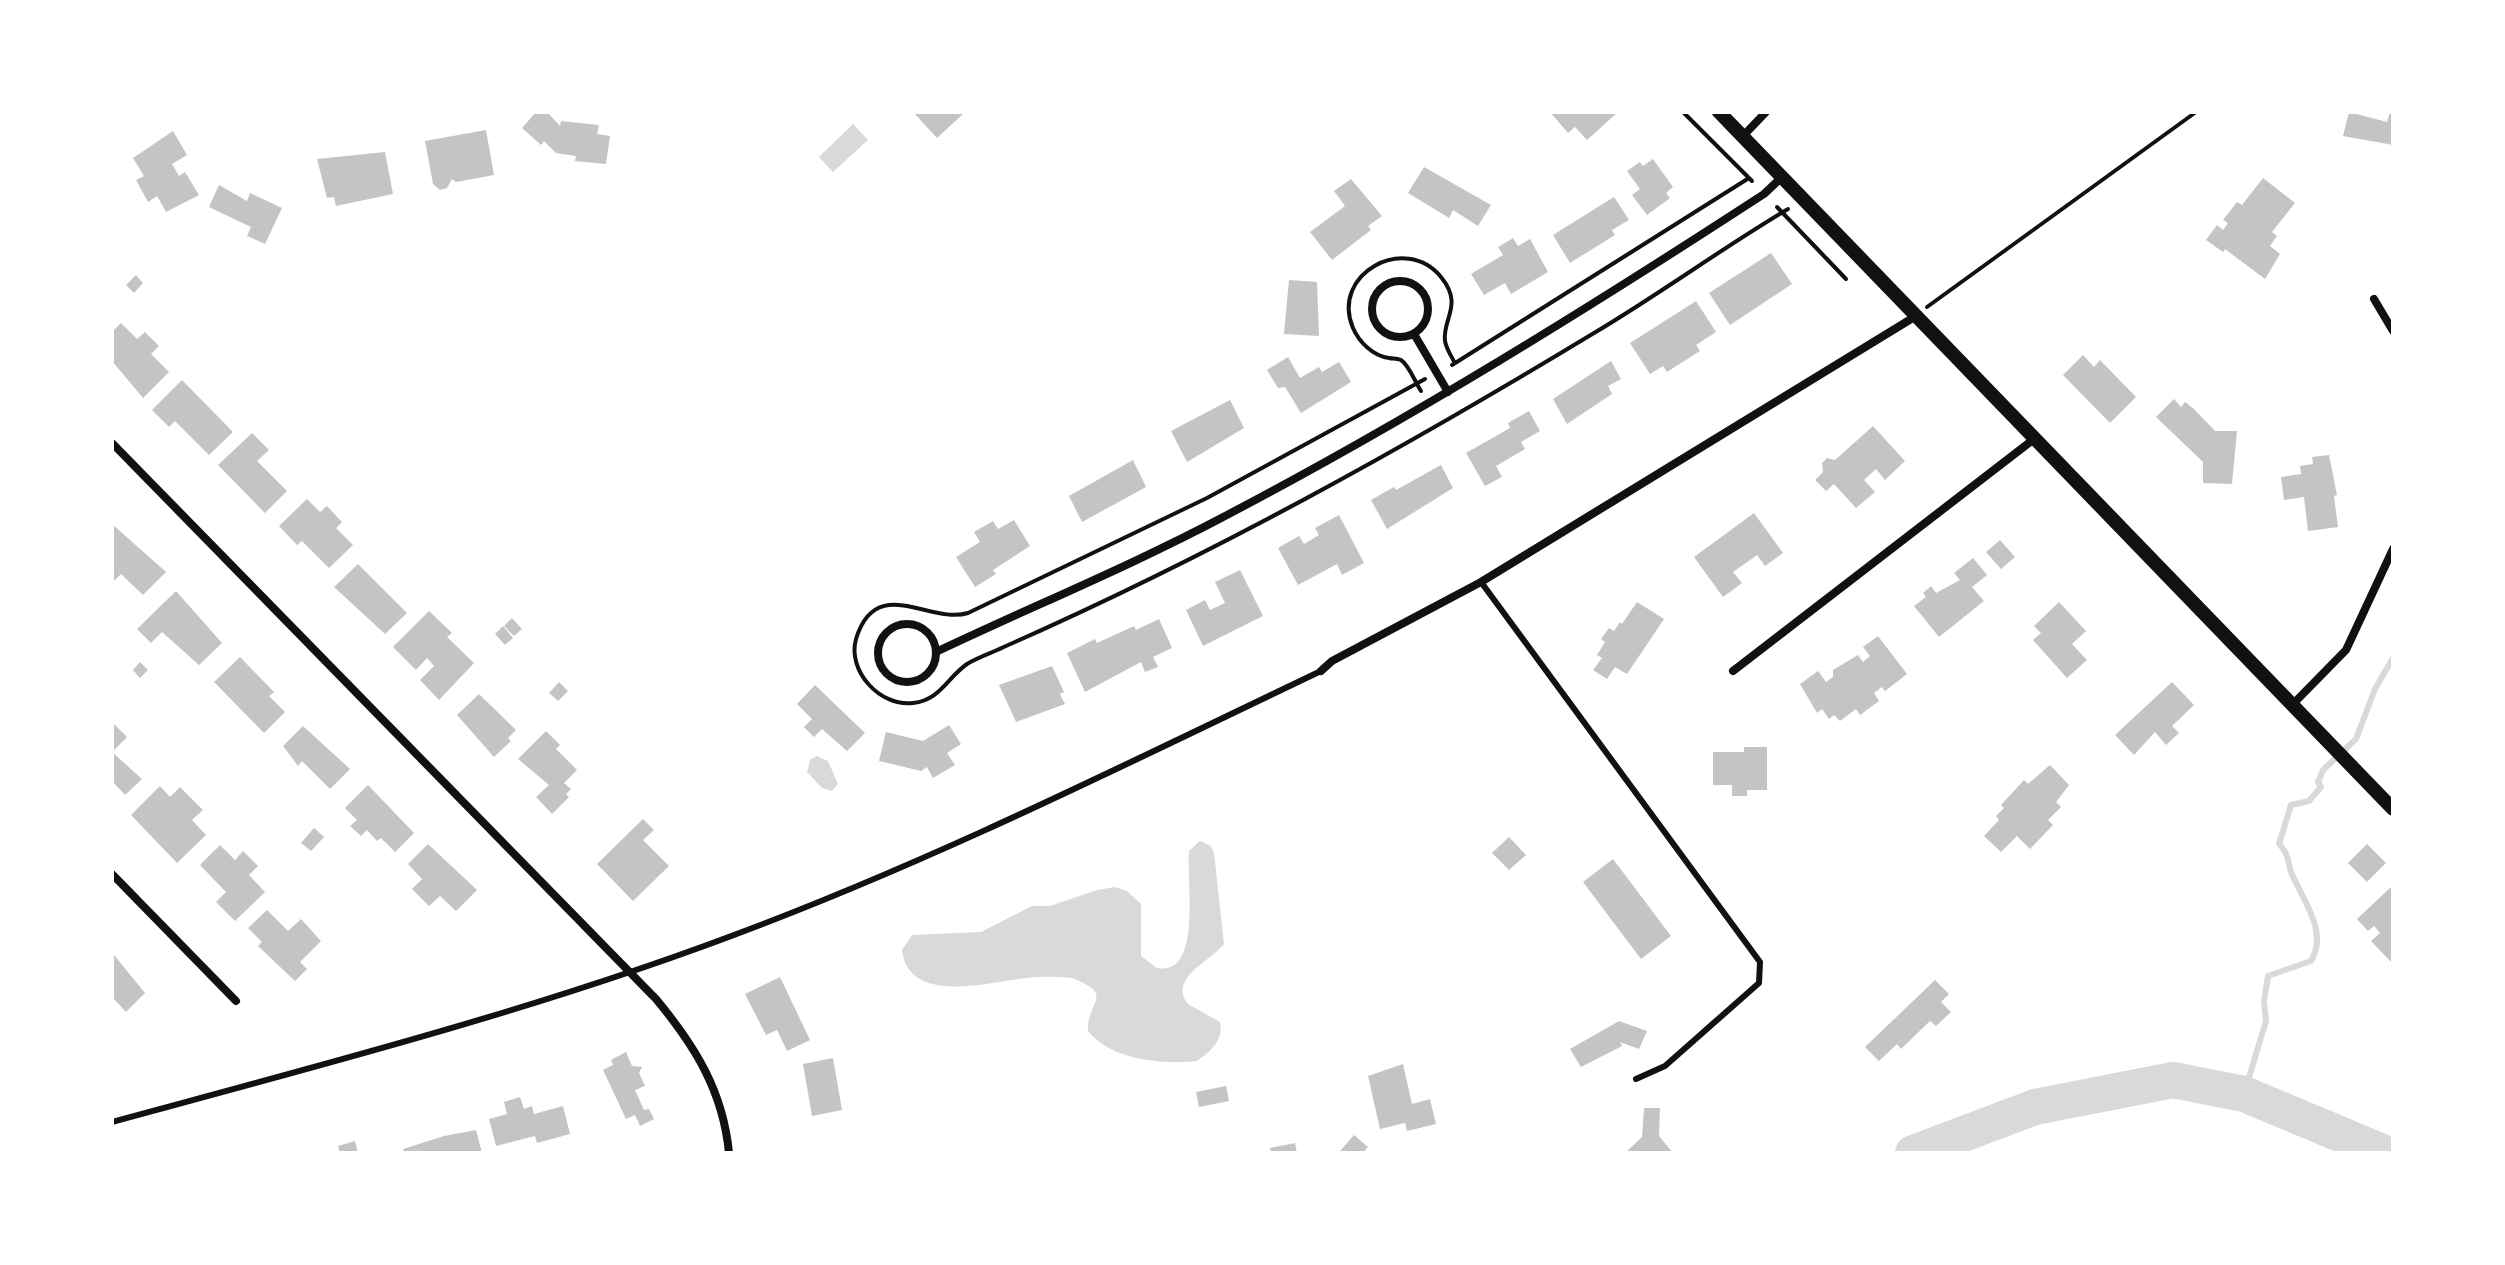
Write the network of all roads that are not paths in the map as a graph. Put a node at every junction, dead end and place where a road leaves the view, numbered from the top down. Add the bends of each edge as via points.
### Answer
1 (1719, 112) edge
2 (1766, 112) edge
3 (1743, 136) junction
4 (1782, 177) junction
5 (2374, 299) dead end
6 (1916, 316) junction
7 (2393, 331) edge
8 (1414, 334) junction
9 (1448, 392) junction
10 (2034, 439) junction
11 (112, 443) edge
12 (2393, 549) edge
13 (1481, 582) junction
14 (936, 652) junction
15 (1321, 671) joint
16 (1733, 671) dead end
17 (2294, 703) junction
18 (2393, 809) edge
19 (112, 874) edge
20 (629, 972) junction
21 (236, 1001) dead end
22 (1636, 1079) dead end
23 (112, 1122) edge
24 (729, 1153) edge

1 - 3 street
2 - 3 street
3 - 4 street
4 - 6 street
4 - 9 street via 1618,289
5 - 7 street
6 - 10 street
6 - 13 street
8 - 8 street via 1426,320 1424,294 1401,281 1384,286 1373,301 1374,320 1396,337
8 - 9 street
9 - 14 street via 1226,516
10 - 16 street
10 - 17 street
11 - 20 street
12 - 17 street via 2346,650
13 - 15 street
13 - 22 lane via 1760,962 1759,983 1665,1066
14 - 14 street via 930,670 914,681 894,679 878,657 881,638 904,624 929,634
15 - 20 lane via 999,824 736,935
17 - 18 street
19 - 21 street
20 - 23 lane
20 - 24 street via 690,1040 714,1084

